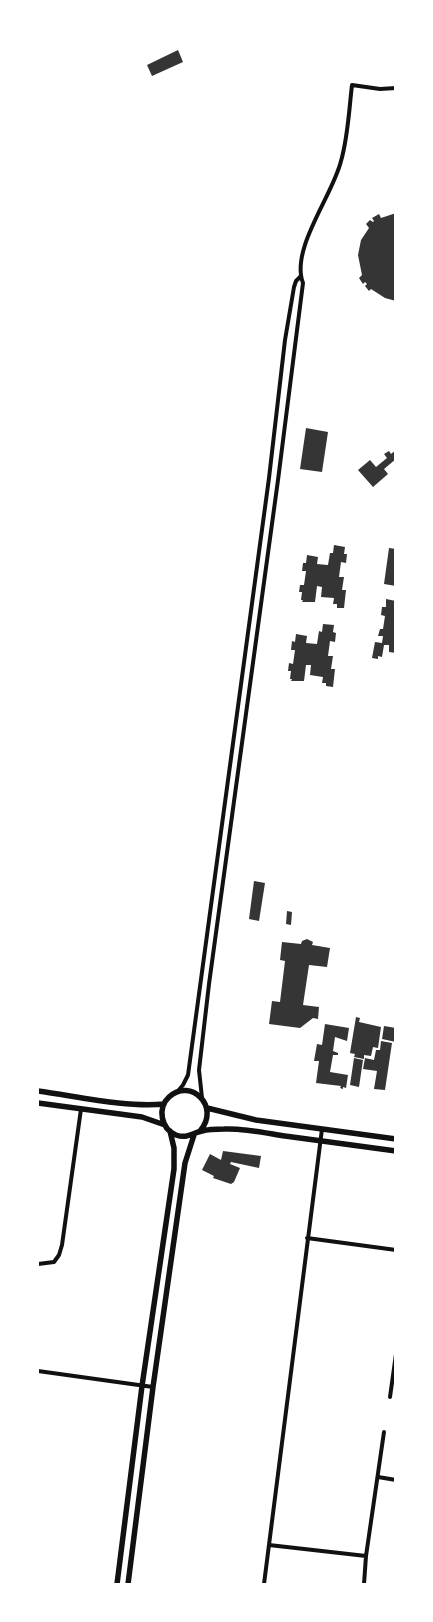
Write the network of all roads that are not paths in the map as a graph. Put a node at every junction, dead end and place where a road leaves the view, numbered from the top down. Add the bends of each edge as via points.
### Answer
1 (396, 88) edge
2 (301, 276) junction
3 (283, 360) junction
4 (293, 362) junction
5 (269, 478) junction
6 (278, 480) junction
7 (38, 1091) edge
8 (177, 1092) junction
9 (202, 1098) junction
10 (38, 1103) edge
11 (164, 1104) junction
12 (207, 1108) junction
13 (81, 1109) junction
14 (165, 1126) junction
15 (322, 1129) junction
16 (170, 1131) junction
17 (197, 1133) junction
18 (396, 1139) edge
19 (320, 1141) junction
20 (396, 1150) edge
21 (307, 1238) junction
22 (396, 1250) edge
23 (38, 1264) edge
24 (396, 1354) edge
25 (38, 1371) edge
26 (142, 1386) junction
27 (153, 1387) junction
28 (390, 1397) dead end
29 (384, 1432) dead end
30 (378, 1478) junction
31 (396, 1480) edge
32 (269, 1544) junction
33 (366, 1556) junction
34 (117, 1584) edge
35 (128, 1584) edge
36 (264, 1584) edge
37 (364, 1584) edge

1 - 2 street via 352,85 342,159 334,183 307,237
2 - 3 street via 294,287
2 - 4 street via 303,283
3 - 4 street
3 - 5 street
4 - 6 street
5 - 6 street
5 - 8 street via 188,1075
6 - 9 street via 209,984 199,1070
7 - 11 main road via 126,1103
8 - 9 main road via 190,1091
8 - 11 main road
9 - 12 main road
10 - 13 main road
11 - 14 main road via 162,1118
12 - 15 main road via 240,1117
12 - 17 main road via 207,1121
13 - 14 main road via 142,1117
13 - 23 street via 61,1250 54,1262
14 - 16 main road
15 - 18 main road
15 - 19 street
16 - 17 main road via 182,1137
16 - 26 main road via 174,1169
17 - 19 main road via 229,1129
17 - 27 main road via 184,1163
19 - 20 main road
19 - 21 street
21 - 22 street
21 - 32 street
24 - 28 street
25 - 26 street
26 - 27 street
26 - 34 main road
27 - 35 main road
29 - 30 street
30 - 31 street
30 - 33 street
32 - 33 street
32 - 36 street
33 - 37 street

